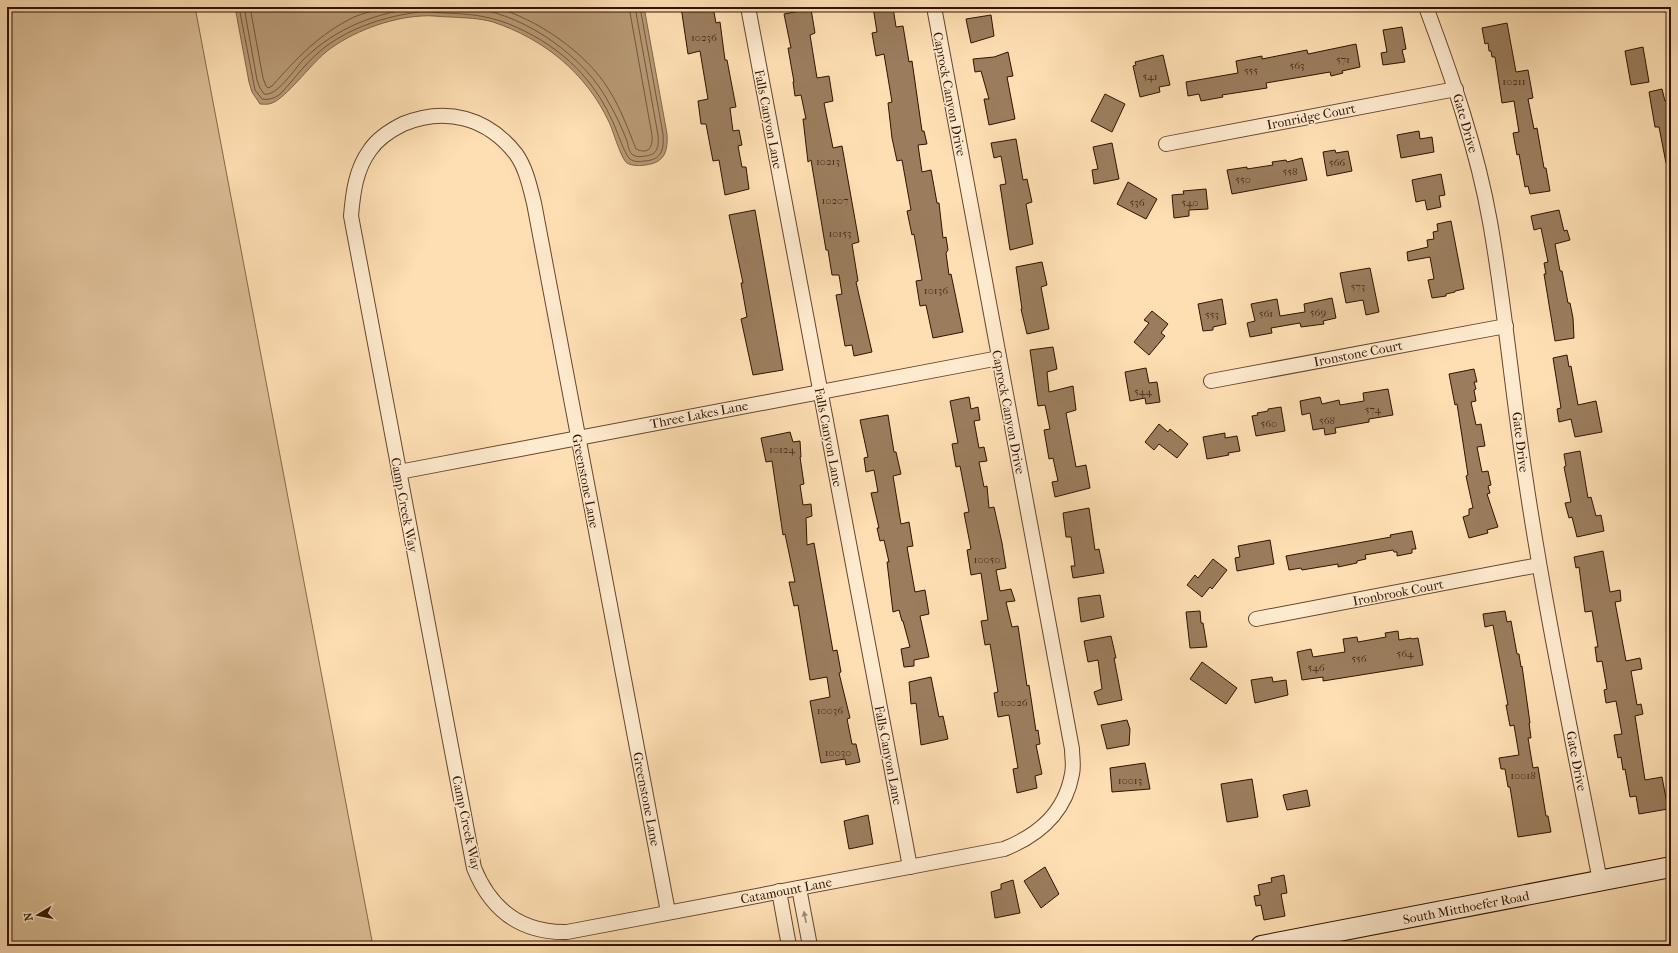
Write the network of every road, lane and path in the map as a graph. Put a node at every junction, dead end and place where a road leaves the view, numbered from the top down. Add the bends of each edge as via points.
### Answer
1 (748, 7) edge
2 (934, 7) edge
3 (1426, 7) edge
4 (1456, 89) junction
5 (424, 117) joint
6 (1166, 144) dead end
7 (1506, 326) junction
8 (999, 358) junction
9 (1211, 381) dead end
10 (820, 391) junction
11 (578, 438) junction
12 (399, 472) junction
13 (1539, 565) junction
14 (1256, 619) dead end
15 (1055, 814) joint
16 (910, 867) junction
17 (1671, 867) edge
18 (1600, 881) junction
19 (799, 888) junction
20 (778, 891) junction
21 (668, 912) junction
22 (508, 915) joint
23 (789, 946) edge
24 (810, 946) edge
25 (1261, 946) edge

1 - 10 street, Falls Canyon Lane
2 - 8 street, Caprock Canyon Drive
3 - 4 street, Gate Drive
4 - 6 street, Ironridge Court
4 - 7 street, Gate Drive via 1490,219
5 - 11 street, Greenstone Lane via 453,115 484,125 508,144 523,167 534,202
5 - 12 street, Camp Creek Way via 395,128 370,149 356,178 351,216
7 - 9 street, Ironstone Court
7 - 13 street, Gate Drive via 1524,474
8 - 10 street, Three Lakes Lane
8 - 15 street, Caprock Canyon Drive via 1072,749 1073,773 1066,794
10 - 11 street, Three Lakes Lane
10 - 16 street, Falls Canyon Lane
11 - 12 street, Three Lakes Lane
11 - 21 street, Greenstone Lane
12 - 22 street, Camp Creek Way via 474,868 487,893
13 - 14 street, Ironbrook Court
13 - 18 street, Gate Drive
15 - 16 street, Catamount Lane via 1039,832 1004,850
16 - 19 street, Catamount Lane
17 - 18 main road, South Mitthoefer Road
18 - 25 main road, South Mitthoefer Road
19 - 20 street, Catamount Lane
24 -> 19 street
20 - 21 street, Catamount Lane
20 - 23 street
21 - 22 street, Catamount Lane via 561,932 539,930 522,924

